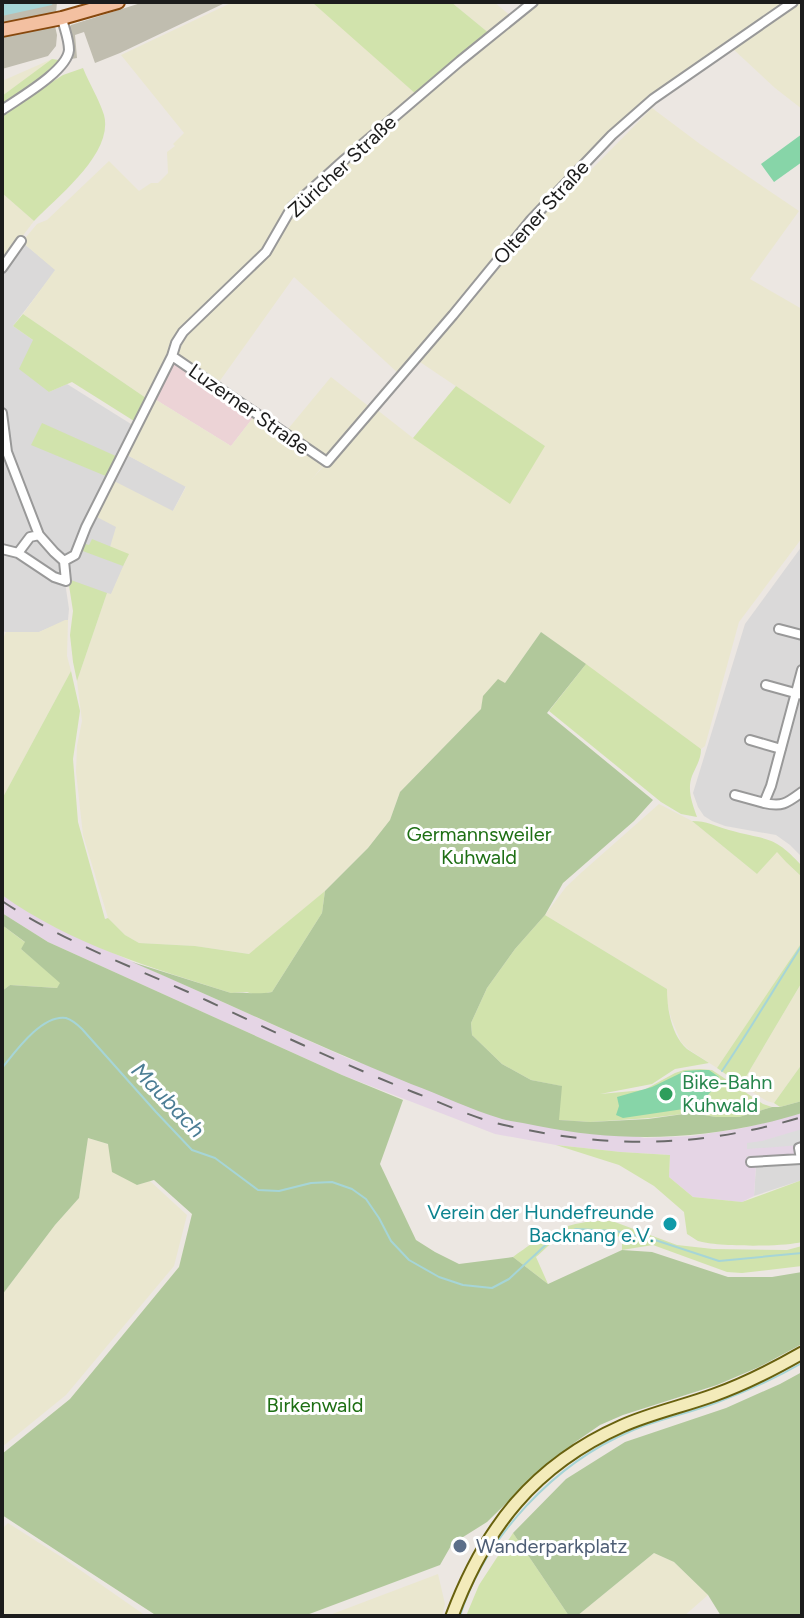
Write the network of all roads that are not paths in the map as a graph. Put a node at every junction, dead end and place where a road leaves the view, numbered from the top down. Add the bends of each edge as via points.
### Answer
1 (118, 2) edge
2 (533, 2) edge
3 (793, 2) edge
4 (62, 18) junction
5 (2, 30) edge
6 (2, 110) edge
7 (21, 241) dead end
8 (2, 268) edge
9 (172, 356) junction
10 (2, 413) edge
11 (5, 451) edge
12 (327, 462) joint
13 (39, 535) junction
14 (2, 549) edge
15 (18, 553) junction
16 (64, 561) junction
17 (779, 629) dead end
18 (802, 635) edge
19 (802, 670) edge
20 (766, 685) dead end
21 (799, 694) edge
22 (750, 740) dead end
23 (781, 749) junction
24 (802, 792) edge
25 (735, 795) dead end
26 (764, 803) junction
27 (802, 1147) edge
28 (802, 1159) edge
29 (751, 1162) dead end
30 (802, 1353) edge
31 (452, 1616) edge

1 - 4 main road
2 - 9 street, Züricher Straße via 292,207 266,252 193,321
3 - 12 street, Oltener Straße via 653,99 612,135 530,221
4 - 5 main road
4 - 6 street via 69,47 66,59
7 - 8 street
9 - 12 street, Luzerner Straße
9 - 16 street, Züricher Straße via 75,555
10 - 11 street
11 - 13 street
13 - 15 street via 30,537
13 - 16 street
14 - 15 street
15 - 16 street via 66,581
17 - 18 street
19 - 21 street
20 - 21 street
21 - 23 street
22 - 23 street
23 - 26 street
24 - 26 street via 779,806
25 - 26 street
27 - 28 street
28 - 29 street
30 - 31 street via 733,1388 623,1426 548,1472 496,1527

